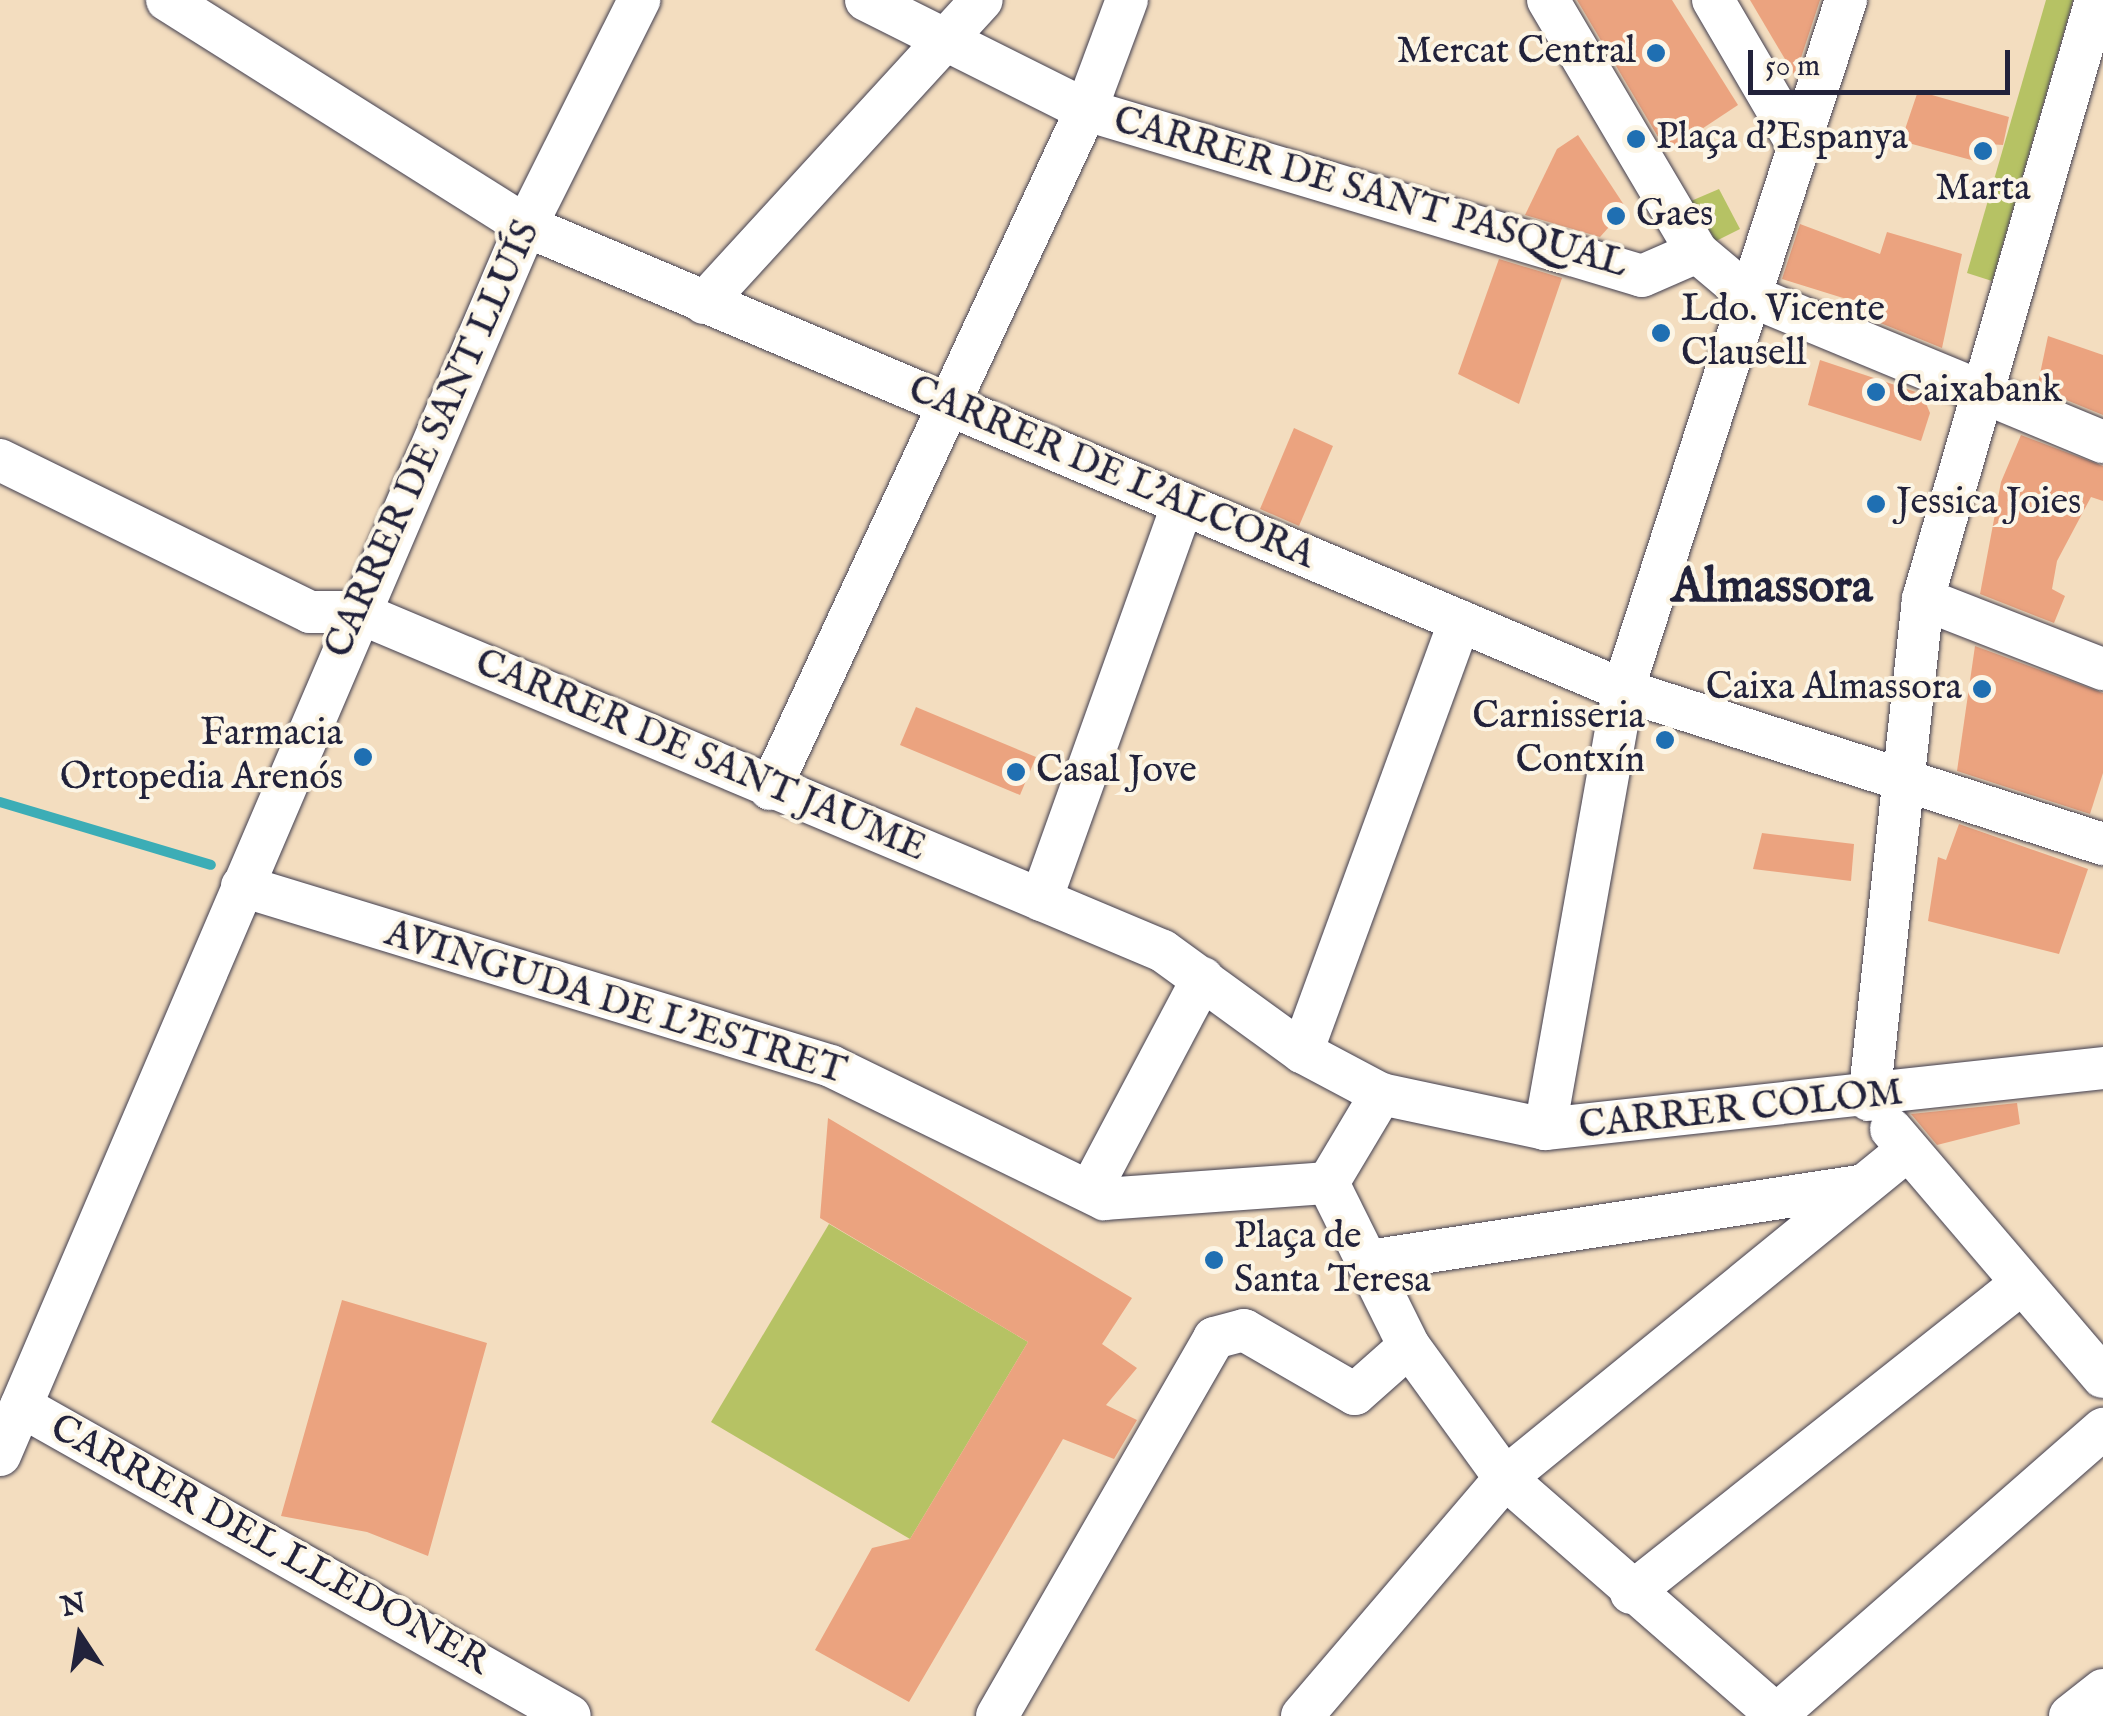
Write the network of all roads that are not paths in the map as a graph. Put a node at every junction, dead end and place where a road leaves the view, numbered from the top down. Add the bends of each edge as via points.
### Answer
1 (168, 0) edge
2 (639, 0) edge
3 (866, 0) edge
4 (982, 0) edge
5 (1127, 0) edge
6 (1548, 0) edge
7 (1713, 0) edge
8 (1846, 0) edge
9 (2096, 0) edge
10 (942, 41) junction
11 (1086, 110) junction
12 (1796, 142) junction
13 (526, 226) junction
14 (1696, 252) junction
15 (1748, 295) junction
16 (704, 303) junction
17 (1981, 394) junction
18 (942, 402) junction
19 (2103, 442) edge
20 (0, 460) edge
21 (1183, 504) junction
22 (1923, 599) junction
23 (357, 612) junction
24 (1460, 621) junction
25 (2103, 669) edge
26 (1622, 690) junction
27 (1898, 778) junction
28 (770, 789) junction
29 (2103, 844) edge
30 (242, 886) junction
31 (1041, 900) junction
32 (1203, 978) junction
33 (1302, 1052) junction
34 (2103, 1068) edge
35 (1380, 1094) junction
36 (1870, 1100) junction
37 (1545, 1130) junction
38 (1905, 1152) junction
39 (1328, 1183) junction
40 (1862, 1186) junction
41 (1090, 1190) junction
42 (1369, 1262) junction
43 (2020, 1284) junction
44 (1409, 1346) junction
45 (2103, 1377) edge
46 (21, 1406) junction
47 (2103, 1429) edge
48 (0, 1455) edge
49 (1505, 1478) junction
50 (1632, 1594) junction
51 (2103, 1690) edge
52 (1776, 1715) edge
53 (570, 1716) edge
54 (997, 1716) edge
55 (1302, 1716) edge
56 (2070, 1716) edge

1 - 13 street, CARRER DE L'ALCORA
2 - 13 street, CARRER DE SANT LLUÍS
3 - 10 street, CARRER DE SANT PASQUAL
4 - 10 street
5 - 11 street
6 - 14 street
7 - 12 street
8 - 12 street
9 - 17 street
10 - 11 street, CARRER DE SANT PASQUAL
10 - 16 street
11 - 14 street, CARRER DE SANT PASQUAL via 1642,276
11 - 18 street
12 - 15 street
13 - 16 street, CARRER DE L'ALCORA
13 - 23 street, CARRER DE SANT LLUÍS
14 - 15 street
15 - 17 street
15 - 26 street
16 - 18 street, CARRER DE L'ALCORA
17 - 19 street
17 - 22 street
18 - 21 street, CARRER DE L'ALCORA
18 - 28 street
20 - 23 street, CARRER DE SANT JAUME via 310,612
21 - 24 street, CARRER DE L'ALCORA
21 - 31 street
22 - 25 street
22 - 27 street
23 - 28 street, CARRER DE SANT JAUME
23 - 30 street, CARRER DE SANT LLUÍS
24 - 26 street, CARRER DE L'ALCORA
24 - 33 street
26 - 27 street, CARRER DE L'ALCORA
26 - 37 street
27 - 29 street, CARRER DE L'ALCORA
27 - 36 street
28 - 31 street, CARRER DE SANT JAUME
30 - 41 street, AVINGUDA DE L'ESTRET via 831,1066
30 - 46 street, CARRER DE SANT LLUÍS
31 - 32 street, CARRER DE SANT JAUME via 1163,951
32 - 33 street, CARRER DE SANT JAUME
32 - 41 street
33 - 35 street, CARRER DE SANT JAUME
34 - 36 street, CARRER COLOM
35 - 37 street, CARRER COLOM
35 - 39 street
36 - 37 street, CARRER COLOM
36 - 38 street
38 - 40 street
38 - 43 street
39 - 41 street via 1104,1199
39 - 42 street
40 - 42 street
40 - 49 street
42 - 44 street
43 - 45 street
43 - 50 street
44 - 49 street
44 - 54 street via 1354,1394 1244,1330 1214,1338
46 - 48 street, CARRER DE SANT LLUÍS
46 - 53 street, CARRER DEL LLEDONER
47 - 52 street
49 - 50 street
49 - 55 street
50 - 52 street
51 - 56 street

